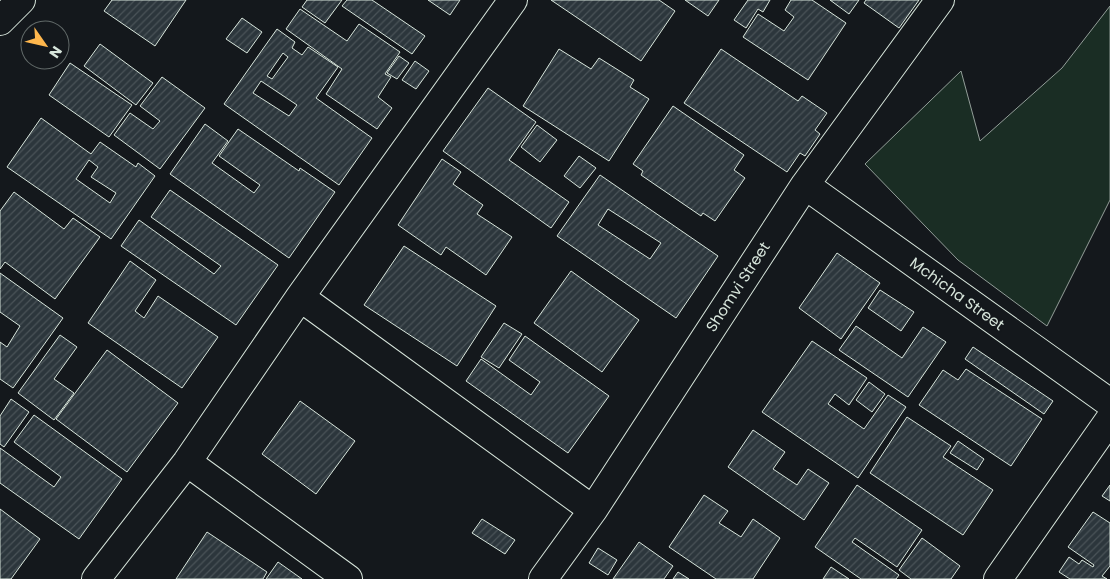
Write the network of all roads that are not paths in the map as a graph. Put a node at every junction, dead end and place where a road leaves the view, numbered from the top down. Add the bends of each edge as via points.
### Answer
1 (21, 0) edge
2 (512, 0) edge
3 (940, 0) edge
4 (0, 21) edge
5 (805, 185) junction
6 (300, 297) junction
7 (1110, 403) edge
8 (1110, 420) edge
9 (187, 462) junction
10 (593, 510) junction
11 (96, 579) edge
12 (348, 579) edge
13 (543, 579) edge
14 (998, 579) edge

1 - 4 street
2 - 6 street
3 - 5 street, Shomvi Street
5 - 7 street, Mchicha Street
5 - 10 street, Shomvi Street
6 - 9 street
6 - 10 street
8 - 14 street
9 - 11 street
9 - 12 street
10 - 13 street, Shomvi Street

